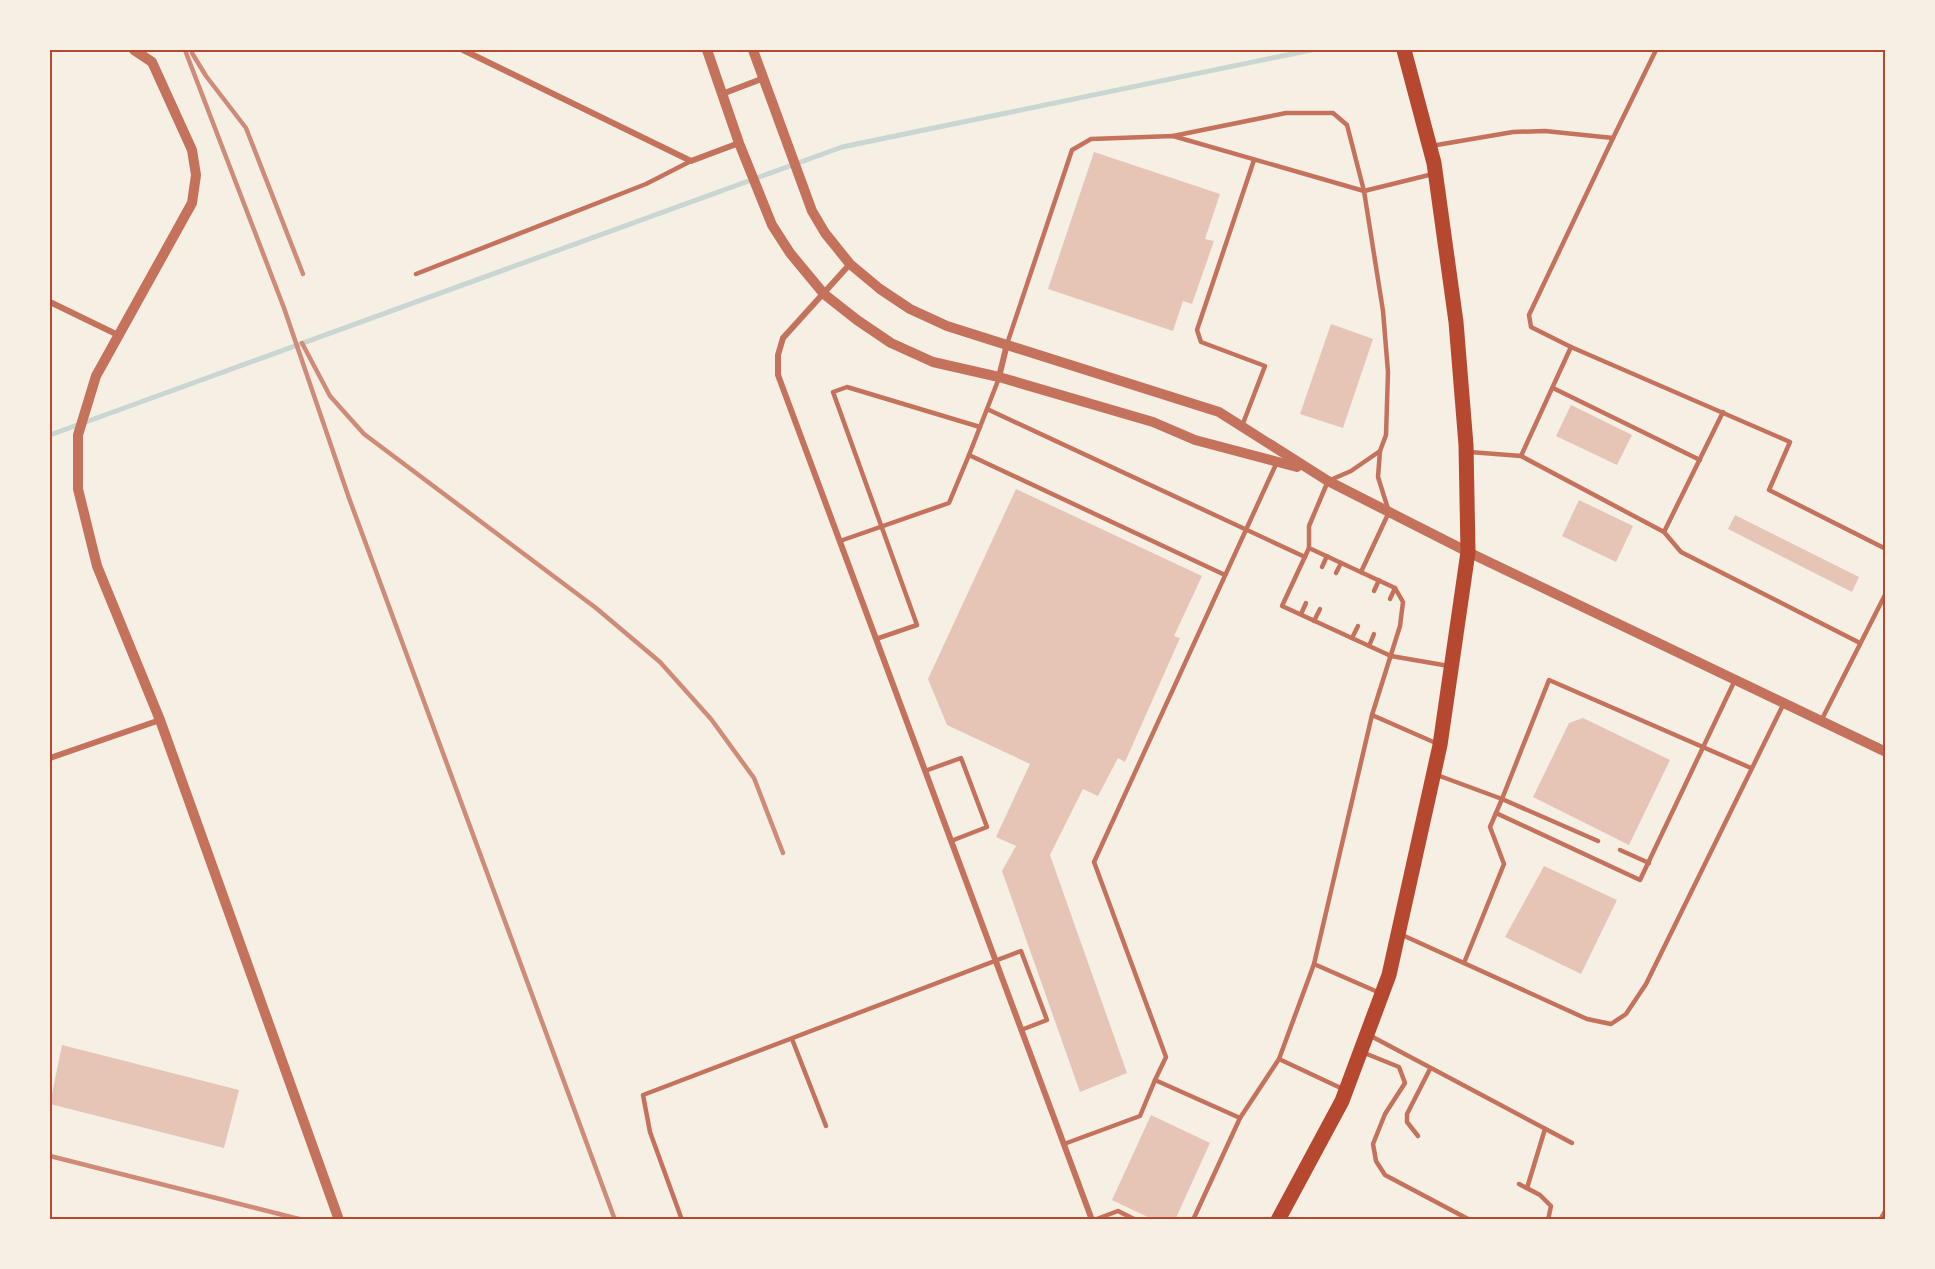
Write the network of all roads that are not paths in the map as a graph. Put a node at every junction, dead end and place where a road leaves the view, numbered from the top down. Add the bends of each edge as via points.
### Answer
1 (134, 50) edge
2 (463, 50) edge
3 (707, 50) edge
4 (753, 50) edge
5 (1404, 50) edge
6 (1656, 50) edge
7 (764, 78) junction
8 (723, 94) junction
9 (1173, 136) junction
10 (1612, 138) junction
11 (739, 142) junction
12 (1430, 146) junction
13 (1254, 160) junction
14 (691, 161) junction
15 (1435, 174) junction
16 (1364, 191) junction
17 (850, 264) junction
18 (416, 274) dead end
19 (824, 294) junction
20 (50, 302) edge
21 (118, 335) junction
22 (1007, 344) junction
23 (1571, 347) junction
24 (999, 377) junction
25 (1553, 388) junction
26 (987, 409) junction
27 (1723, 412) junction
28 (1242, 426) junction
29 (980, 427) junction
30 (1380, 451) junction
31 (1466, 452) junction
32 (969, 455) junction
33 (1521, 456) junction
34 (1700, 460) junction
35 (1277, 462) junction
36 (1306, 469) junction
37 (1328, 481) junction
38 (1389, 512) junction
39 (881, 526) junction
40 (1245, 531) junction
41 (1664, 532) junction
42 (840, 541) junction
43 (1309, 548) junction
44 (1886, 549) edge
45 (1468, 552) junction
46 (1327, 556) junction
47 (1305, 558) junction
48 (1341, 563) junction
49 (1322, 567) dead end
50 (1361, 572) junction
51 (1336, 573) dead end
52 (1225, 575) junction
53 (1379, 580) junction
54 (1395, 588) junction
55 (1374, 591) dead end
56 (1886, 593) edge
57 (1390, 598) dead end
58 (1306, 603) dead end
59 (1320, 609) dead end
60 (1301, 614) junction
61 (1314, 621) junction
62 (1358, 626) dead end
63 (1374, 634) dead end
64 (1352, 638) junction
65 (876, 639) junction
66 (1860, 642) junction
67 (1369, 646) junction
68 (1391, 656) junction
69 (1451, 667) junction
70 (1735, 680) junction
71 (1784, 703) junction
72 (1372, 715) junction
73 (160, 720) junction
74 (1821, 722) junction
75 (1440, 745) junction
76 (1704, 749) junction
77 (1886, 752) edge
78 (50, 758) edge
79 (1751, 768) junction
80 (925, 771) junction
81 (1434, 774) junction
82 (1502, 799) junction
83 (1496, 813) junction
84 (951, 841) junction
85 (1598, 841) dead end
86 (1620, 850) dead end
87 (1649, 863) junction
88 (1398, 934) junction
89 (996, 960) junction
90 (1464, 963) junction
91 (1314, 964) junction
92 (1382, 993) junction
93 (1021, 1030) junction
94 (1367, 1034) junction
95 (792, 1038) junction
96 (1359, 1051) junction
97 (1279, 1059) junction
98 (1430, 1069) junction
99 (1155, 1080) junction
100 (1346, 1090) junction
101 (1240, 1118) junction
102 (826, 1126) dead end
103 (1545, 1129) junction
104 (1418, 1136) dead end
105 (1572, 1143) dead end
106 (1064, 1144) junction
107 (1519, 1185) dead end
108 (1527, 1188) junction
109 (1886, 1211) edge
110 (339, 1220) edge
111 (682, 1220) edge
112 (1093, 1220) edge
113 (1136, 1220) edge
114 (1193, 1220) edge
115 (1278, 1220) edge
116 (1470, 1220) edge
117 (1478, 1220) edge
118 (1489, 1220) edge
119 (1548, 1220) edge
120 (1881, 1220) edge

1 - 21 street via 152,62 192,150 196,175 192,203
2 - 14 street
3 - 8 street
4 - 7 street
5 - 12 main road
6 - 10 lane
7 - 8 street
7 - 17 street via 816,218
8 - 11 street
9 - 13 lane
9 - 16 lane via 1286,113 1333,113 1347,125
9 - 22 lane via 1091,139 1072,150
10 - 12 lane via 1513,132
10 - 23 lane via 1529,315 1531,327
11 - 14 street
11 - 19 street via 772,225
12 - 15 main road
13 - 16 lane
13 - 28 lane via 1197,330 1201,342 1265,366
14 - 18 lane via 646,184
15 - 16 lane
15 - 31 main road via 1456,322
16 - 30 lane via 1375,249 1388,372 1386,435
17 - 19 street
17 - 22 street via 910,309 947,326
19 - 24 street via 891,343 933,362
19 - 42 street via 783,338 778,375
20 - 21 street
21 - 73 street via 91,389 78,435 78,489 97,566
22 - 24 street
22 - 28 street via 1219,412
23 - 25 lane
23 - 27 lane
24 - 26 lane
24 - 35 street
25 - 33 lane
25 - 34 lane
26 - 29 lane
26 - 40 lane
27 - 34 lane
27 - 44 lane via 1790,442 1769,490
28 - 36 street
29 - 32 lane
29 - 39 lane via 847,387 833,392
30 - 37 lane
30 - 38 lane via 1378,477
31 - 33 lane
31 - 45 main road
32 - 39 lane via 949,504
32 - 52 lane
33 - 41 lane
34 - 41 lane
35 - 36 street
35 - 40 lane
36 - 37 street
37 - 38 street
37 - 43 lane via 1309,526
38 - 45 street
38 - 50 lane
39 - 42 lane
39 - 65 lane via 917,625
40 - 47 lane
40 - 52 lane
41 - 66 lane via 1681,552
42 - 65 street
43 - 46 lane
43 - 47 lane
45 - 69 main road
45 - 70 street
46 - 48 lane
46 - 49 lane
47 - 60 lane via 1282,606
48 - 50 lane
48 - 51 lane
50 - 53 lane
52 - 99 lane via 1094,862 1166,1057
53 - 54 lane
53 - 55 lane
54 - 57 lane
54 - 68 lane via 1403,602
56 - 66 lane
58 - 60 lane
59 - 61 lane
60 - 61 lane
61 - 64 lane
62 - 64 lane
63 - 67 lane
64 - 67 lane
65 - 80 street
66 - 74 lane
67 - 68 lane
68 - 69 lane
68 - 72 lane
69 - 75 main road
70 - 71 street
70 - 76 lane
71 - 74 street
71 - 79 lane
72 - 75 lane
72 - 91 lane
73 - 78 street
73 - 110 street
74 - 77 street
75 - 81 main road
76 - 79 lane
76 - 82 lane via 1549,680
76 - 87 lane
79 - 90 lane via 1646,984 1626,1014 1611,1024 1598,1023
80 - 84 street
80 - 84 lane via 961,758 987,827
81 - 82 lane
81 - 88 main road
82 - 83 lane
82 - 85 lane
83 - 87 lane via 1640,880
83 - 90 lane via 1490,827 1504,864
84 - 89 street
86 - 87 lane
88 - 90 lane
88 - 92 main road
89 - 93 street
89 - 93 lane via 1021,951 1047,1020
89 - 95 lane
91 - 92 lane
91 - 97 lane
92 - 94 main road
93 - 106 street
94 - 96 main road
94 - 98 lane
95 - 102 lane
95 - 111 lane via 643,1095 650,1132
96 - 100 main road
96 - 116 lane via 1399,1067 1405,1083 1385,1114 1373,1144 1376,1161 1385,1175
97 - 100 lane
97 - 101 lane
98 - 103 lane
98 - 104 lane via 1407,1114 1407,1122
99 - 101 lane
99 - 106 lane via 1140,1116
100 - 115 main road
101 - 114 lane
103 - 105 lane
103 - 108 lane
106 - 112 street
107 - 108 lane
108 - 119 lane via 1551,1206
109 - 120 street
112 - 113 lane via 1118,1211
117 - 118 lane

